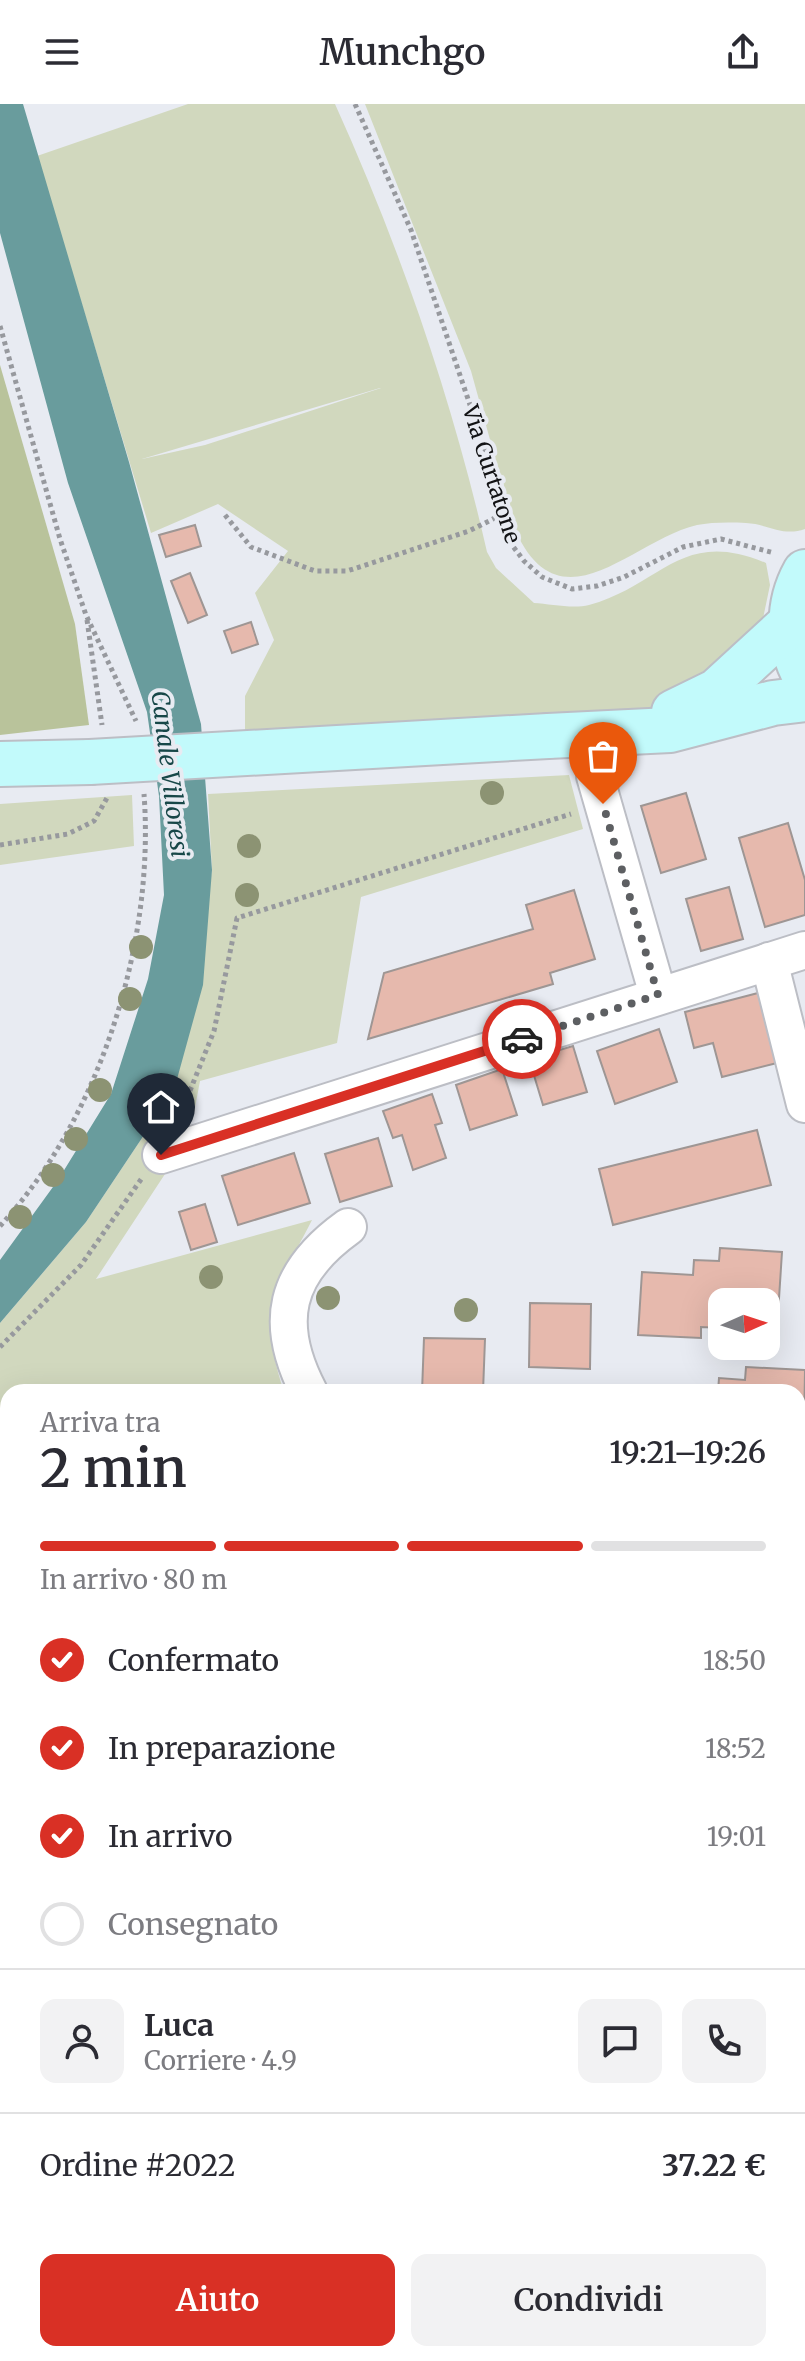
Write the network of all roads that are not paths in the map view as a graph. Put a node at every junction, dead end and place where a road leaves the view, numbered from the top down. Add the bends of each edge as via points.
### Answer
1 (795, 564) edge
2 (791, 623) junction
3 (805, 676) edge
4 (805, 699) edge
5 (623, 732) junction
6 (0, 764) edge
7 (599, 790) road end
8 (805, 950) edge
9 (769, 961) junction
10 (658, 995) junction
11 (805, 1104) edge
12 (161, 1155) road end
13 (348, 1227) dead end
14 (305, 1384) edge

1 - 2 main road
2 - 3 main road via 795,654
2 - 5 main road via 717,691
4 - 5 main road via 670,730
5 - 6 main road, bridge
7 - 10 street
8 - 9 street
9 - 10 street
9 - 11 street
10 - 12 street
13 - 14 street via 323,1244 291,1295 287,1331

